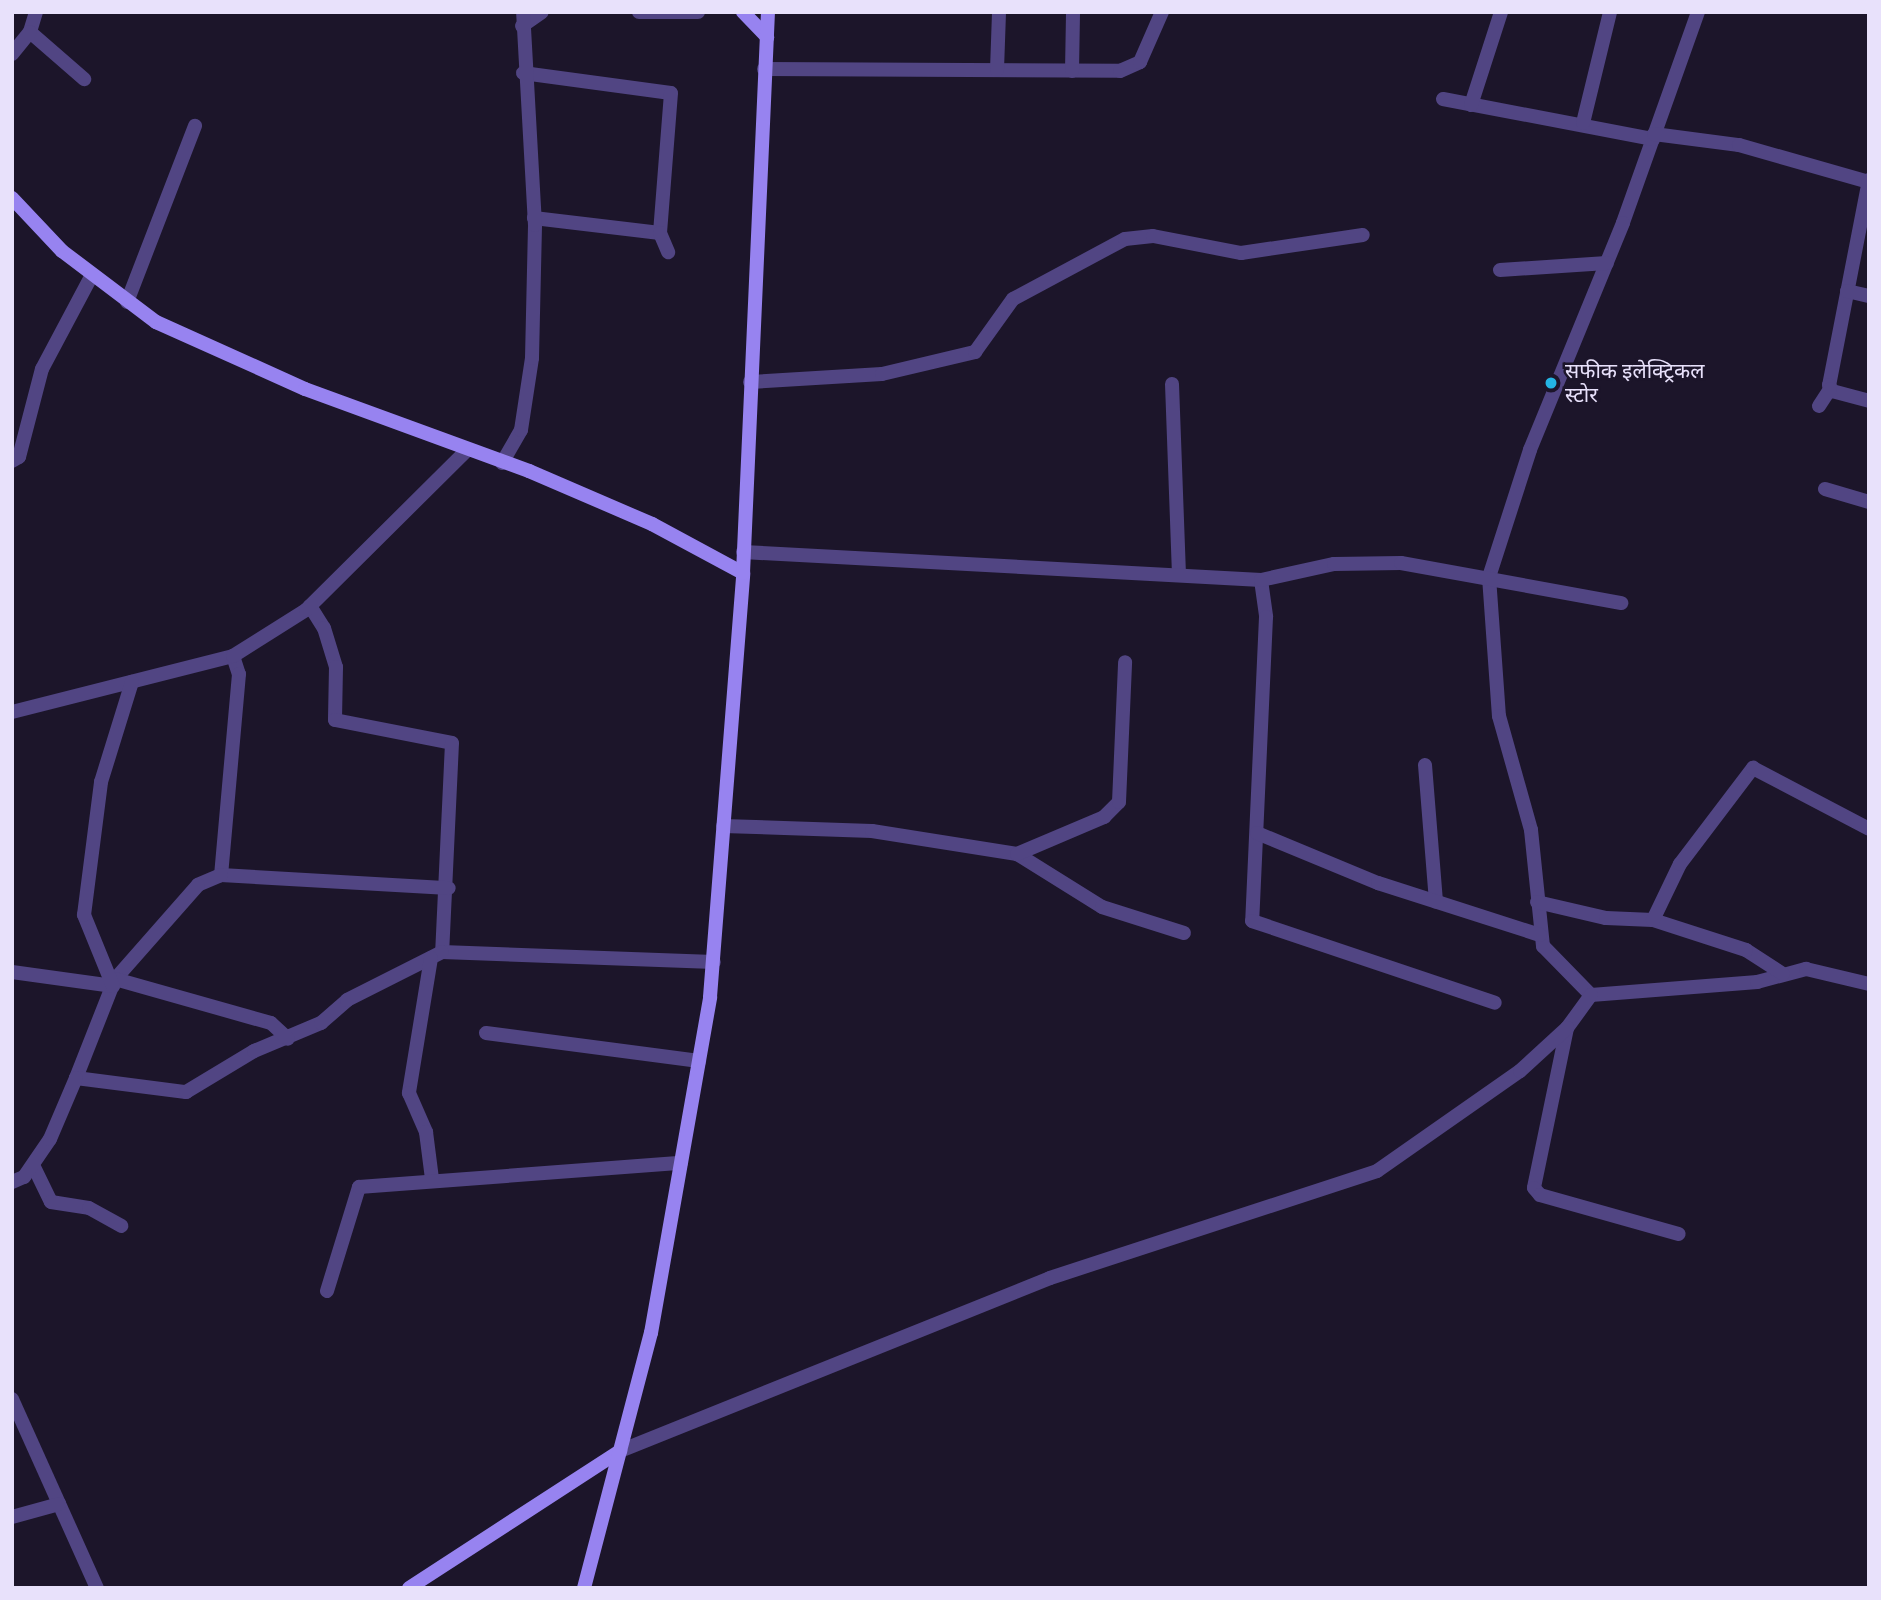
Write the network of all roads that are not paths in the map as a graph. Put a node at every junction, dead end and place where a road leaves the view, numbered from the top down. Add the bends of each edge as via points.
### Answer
1 (36, 12) edge
2 (542, 12) edge
3 (639, 12) edge
4 (698, 12) edge
5 (743, 12) edge
6 (768, 12) edge
7 (999, 12) edge
8 (1073, 12) edge
9 (1162, 12) edge
10 (1501, 12) edge
11 (1609, 12) edge
12 (1698, 12) edge
13 (523, 19) edge
14 (30, 32) junction
15 (767, 37) junction
16 (12, 54) edge
17 (764, 69) junction
18 (997, 70) junction
19 (1072, 71) junction
20 (523, 73) junction
21 (84, 79) dead end
22 (1443, 99) dead end
23 (1471, 104) junction
24 (1583, 123) junction
25 (195, 126) dead end
26 (1653, 137) junction
27 (1869, 181) edge
28 (12, 198) edge
29 (534, 218) junction
30 (660, 233) junction
31 (1363, 234) dead end
32 (668, 252) dead end
33 (1606, 263) junction
34 (1500, 270) dead end
35 (92, 275) junction
36 (1847, 291) junction
37 (1869, 296) edge
38 (127, 302) junction
39 (750, 382) junction
40 (1172, 384) dead end
41 (1830, 388) junction
42 (1869, 401) edge
43 (1819, 406) dead end
44 (466, 452) junction
45 (12, 461) edge
46 (502, 463) junction
47 (1825, 489) dead end
48 (1869, 502) edge
49 (743, 552) junction
50 (743, 573) junction
51 (1179, 574) junction
52 (1489, 577) junction
53 (1261, 580) junction
54 (1621, 603) dead end
55 (310, 607) junction
56 (233, 656) junction
57 (1125, 662) dead end
58 (132, 682) junction
59 (12, 712) edge
60 (1425, 765) dead end
61 (723, 826) junction
62 (1869, 829) edge
63 (1257, 833) junction
64 (1017, 854) junction
65 (221, 875) junction
66 (449, 888) junction
67 (1436, 902) junction
68 (1537, 902) junction
69 (1653, 920) junction
70 (1184, 933) dead end
71 (1540, 935) junction
72 (436, 955) junction
73 (714, 962) junction
74 (12, 972) edge
75 (1783, 974) junction
76 (114, 982) junction
77 (1869, 984) edge
78 (1591, 995) junction
79 (1495, 1003) dead end
80 (1567, 1028) junction
81 (486, 1033) dead end
82 (288, 1039) junction
83 (699, 1061) junction
84 (76, 1078) junction
85 (681, 1163) junction
86 (33, 1165) junction
87 (432, 1179) junction
88 (12, 1182) edge
89 (121, 1226) dead end
90 (1679, 1234) dead end
91 (327, 1291) dead end
92 (12, 1399) edge
93 (620, 1451) junction
94 (59, 1503) junction
95 (12, 1517) edge
96 (97, 1588) edge
97 (409, 1588) edge
98 (584, 1588) edge

1 - 14 street
2 - 13 street
3 - 4 street
5 - 15 main road
6 - 15 main road
7 - 18 street
8 - 19 street
9 - 19 street via 1149,49 1132,68
10 - 23 street
11 - 24 street
12 - 26 street
13 - 20 street
14 - 16 street
14 - 21 street
15 - 17 main road
17 - 18 street
17 - 39 main road
18 - 19 street
20 - 29 street
20 - 30 street via 671,93
22 - 23 street
23 - 24 street
24 - 26 street
25 - 38 street
26 - 27 street via 1739,145
26 - 33 street
27 - 36 street
28 - 35 main road
29 - 30 street
29 - 46 street via 527,404 521,430
30 - 32 street
31 - 39 street via 1241,253 1172,239 1125,239 1013,299 975,352 882,374
33 - 34 street
33 - 52 street via 1530,450
35 - 38 main road
35 - 45 street via 42,369 19,457
36 - 37 street
36 - 41 street
38 - 44 main road via 156,322 305,389
39 - 49 main road
40 - 51 street
41 - 42 street
41 - 43 street
44 - 46 main road
44 - 55 street
46 - 50 main road via 652,524
47 - 48 street
49 - 50 main road
49 - 51 street
50 - 61 main road
51 - 53 street
52 - 53 street via 1413,564 1339,563
52 - 54 street
52 - 68 street via 1499,716 1531,830
53 - 63 street via 1266,617
55 - 56 street
55 - 66 street via 324,628 336,667 335,720 452,741
56 - 58 street
56 - 65 street via 239,674
57 - 64 street via 1119,802 1104,817
58 - 59 street
58 - 76 street via 101,782 84,915
60 - 67 street
61 - 64 street via 872,831
61 - 73 main road
62 - 69 street via 1753,768 1680,864
63 - 67 street
63 - 79 street via 1250,916 1255,923
64 - 70 street via 1102,907
65 - 66 street
65 - 76 street via 198,885
66 - 72 street
67 - 71 street
68 - 69 street via 1606,918
68 - 71 street
69 - 75 street via 1746,950
71 - 78 street via 1550,956
72 - 73 street
72 - 82 street via 347,1000 321,1023
72 - 87 street via 409,1093 426,1132
73 - 83 main road
74 - 76 street
75 - 77 street via 1805,969
75 - 78 street via 1757,982
76 - 82 street via 271,1023
76 - 84 street
78 - 80 street
80 - 90 street via 1534,1188 1540,1195
80 - 93 street via 1520,1071 1377,1171 1050,1278
81 - 83 street
82 - 84 street via 254,1051 186,1092
83 - 85 main road
84 - 86 street via 50,1139
85 - 87 street
85 - 93 main road via 651,1333
86 - 88 street
86 - 89 street via 51,1202 89,1208
87 - 91 street via 355,1189
92 - 94 street
93 - 97 main road
93 - 98 main road
94 - 95 street
94 - 96 street

